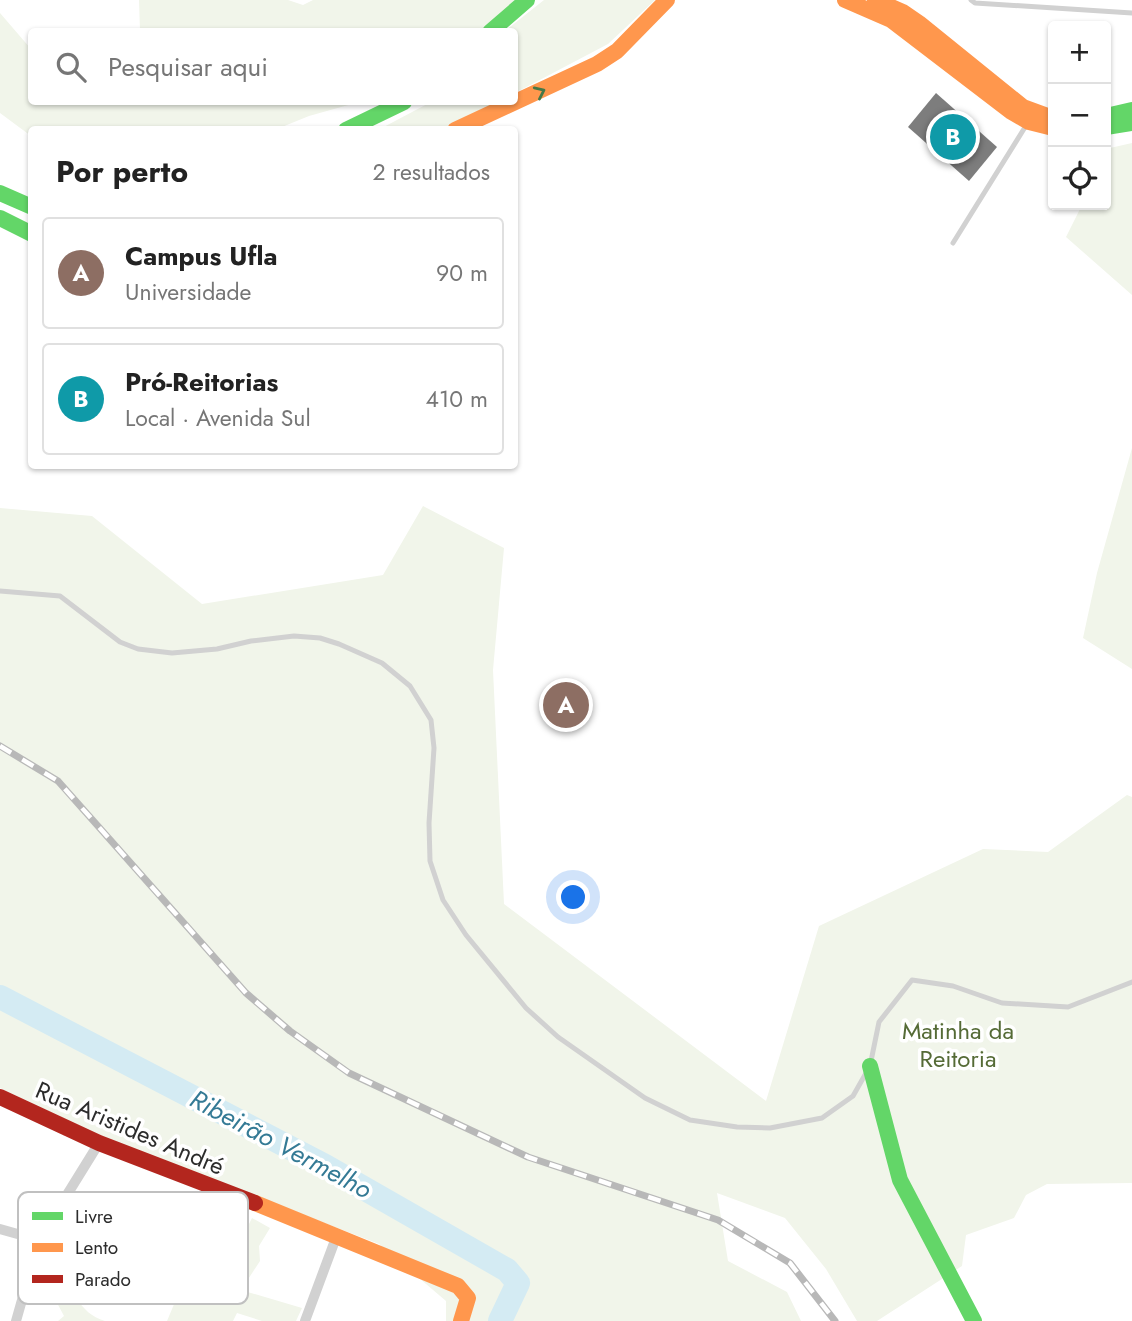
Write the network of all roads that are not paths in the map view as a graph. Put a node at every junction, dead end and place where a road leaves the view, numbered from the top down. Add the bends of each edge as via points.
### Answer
1 (527, 0) edge
2 (667, 0) edge
3 (845, 0) edge
4 (874, 0) edge
5 (971, 0) edge
6 (1132, 13) edge
7 (494, 28) edge
8 (518, 101) edge
9 (398, 105) edge
10 (510, 105) edge
11 (1132, 110) edge
12 (1111, 115) edge
13 (1032, 117) junction
14 (1048, 118) edge
15 (1132, 123) edge
16 (1048, 125) edge
17 (354, 126) edge
18 (463, 126) edge
19 (1111, 126) edge
20 (0, 193) edge
21 (28, 205) edge
22 (0, 218) edge
23 (28, 232) edge
24 (954, 243) dead end
25 (0, 591) edge
26 (1132, 982) edge
27 (870, 1066) junction
28 (0, 1097) edge
29 (99, 1143) junction
30 (69, 1192) edge
31 (226, 1192) edge
32 (248, 1201) edge
33 (0, 1229) edge
34 (18, 1234) edge
35 (337, 1235) junction
36 (21, 1304) edge
37 (16, 1321) edge
38 (306, 1321) edge
39 (461, 1321) edge
40 (974, 1321) edge

1 - 7 street
8 -> 2 street via 617,51
3 - 13 street via 891,20 979,88
4 - 13 street via 919,23
5 - 6 lane
9 - 17 street
18 -> 10 street
11 - 12 street
13 - 14 street
13 - 16 street
13 - 24 lane
15 - 19 street
20 - 21 street
22 - 23 street
25 - 27 lane via 60,596 120,642 138,649 172,653 294,636 320,638 382,663 410,685 431,720 430,861 443,900 526,1008 558,1037 645,1098 690,1120 769,1128 822,1118 853,1096
26 - 27 lane via 1068,1007 1002,1003 953,986 912,980 879,1022
27 - 40 street via 900,1180
28 - 29 street, Rua Aristides André
29 - 30 street
29 - 31 street, Rua Aristides André
32 - 35 street, Rua Aristides André
33 - 34 street
35 - 38 street
35 - 39 street, Rua Aristides André via 458,1286 468,1302
36 - 37 street

